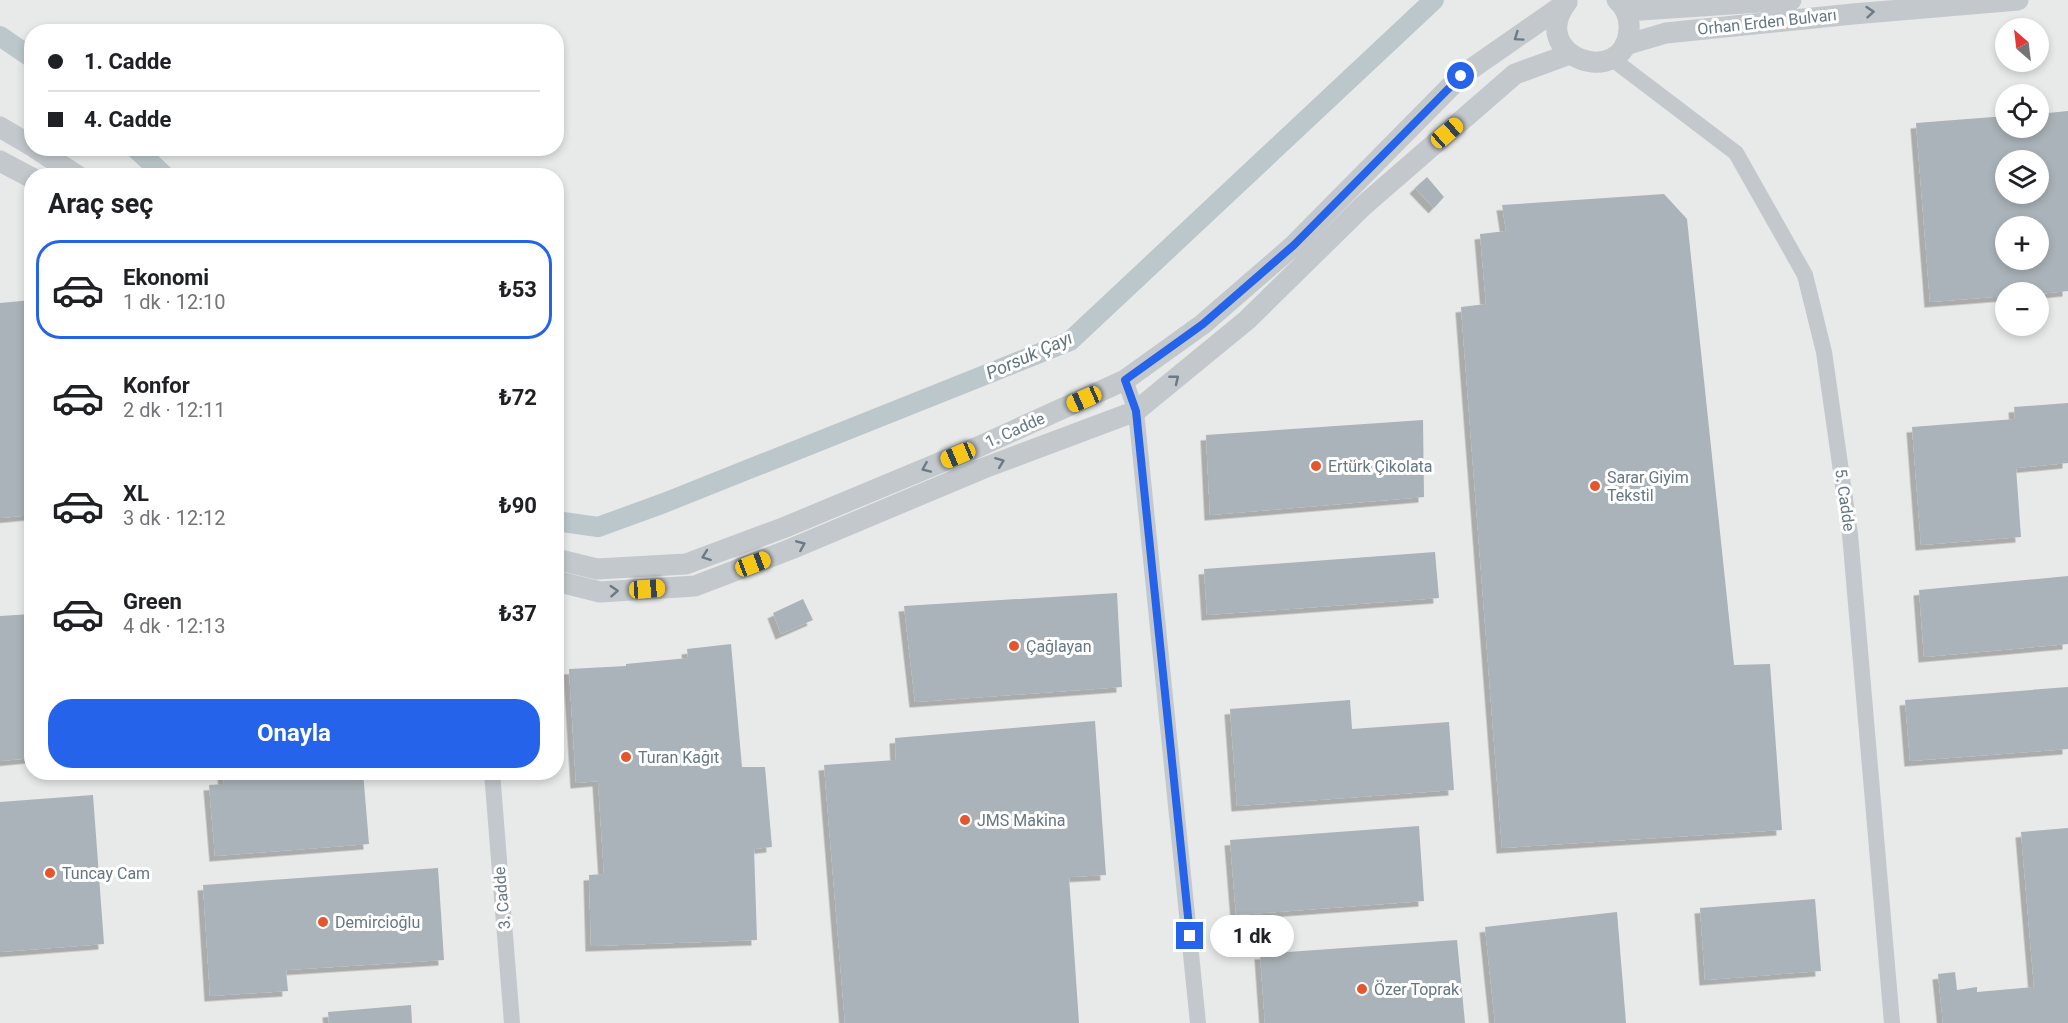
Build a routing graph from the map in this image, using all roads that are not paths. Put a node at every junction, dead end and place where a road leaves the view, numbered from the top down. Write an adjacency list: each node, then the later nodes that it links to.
1 (1791, 0): 4 (street, Orhan Erden Bulvarı)
2 (2018, 0): 5 (street, Orhan Erden Bulvarı, one-way to 2)
3 (1568, 2): 6 (street); 13 (street, 1. Cadde, one-way to 13)
4 (1621, 3): 5 (street, Orhan Erden Bulvarı)
5 (1618, 51): 6 (street, Orhan Erden Bulvarı); 20 (street, 5. Cadde)
6 (1570, 54): 14 (street, 1. Cadde, one-way to 6)
7 (0, 127): 8 (street)
8 (24, 142)
9 (47, 156): 11 (street)
10 (0, 161): 12 (street)
11 (66, 168)
12 (24, 174)
13 (1125, 380): 14 (street); 15 (street, 1. Cadde, one-way to 15)
14 (1136, 411): 16 (street, 1. Cadde, one-way to 14); 19 (street)
15 (564, 561)
16 (564, 583)
17 (493, 780): 18 (street, 3. Cadde)
18 (512, 1023)
19 (1198, 1023)
20 (1892, 1023)

